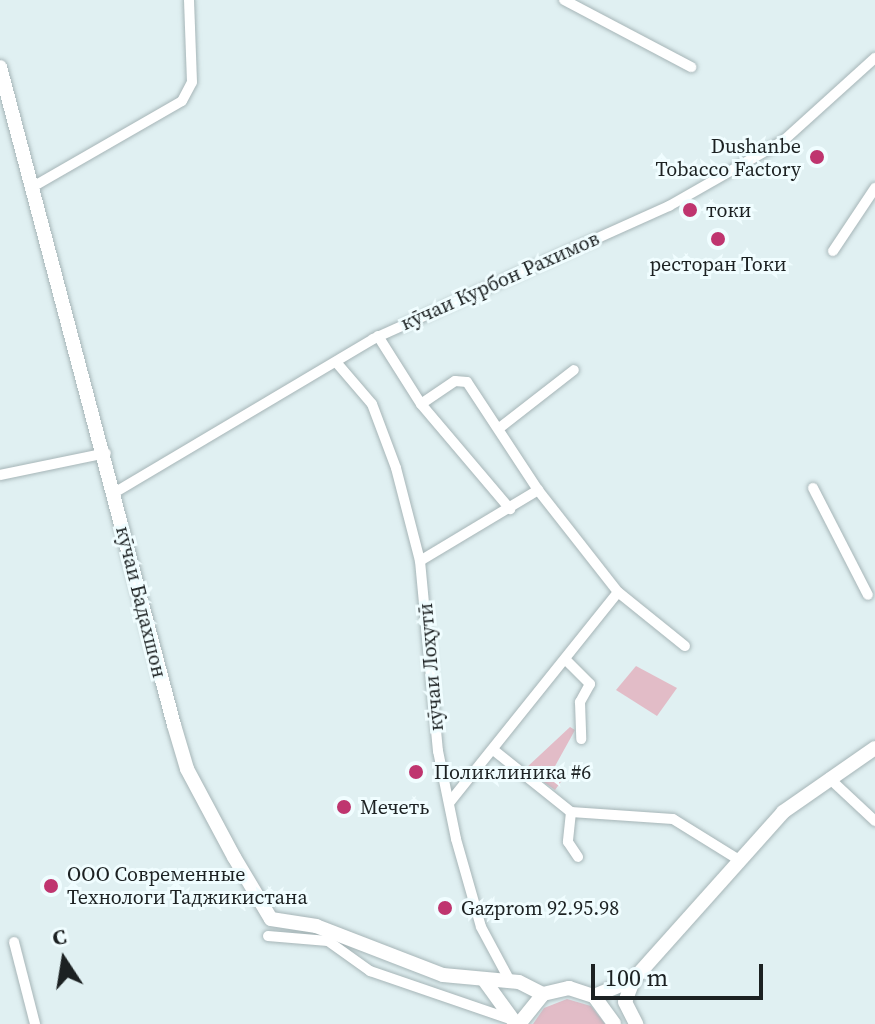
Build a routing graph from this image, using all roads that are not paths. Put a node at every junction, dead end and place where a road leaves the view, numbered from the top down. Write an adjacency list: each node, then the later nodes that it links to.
1 (189, 0): 6 (street)
2 (564, 0): 5 (street)
3 (875, 58): 9 (street, кӯчаи Курбон Рахимов)
4 (0, 67): 6 (main road, кӯчаи Бадахшон)
5 (691, 67)
6 (36, 185): 14 (main road, кӯчаи Бадахшон)
7 (875, 188): 8 (street)
8 (833, 251)
9 (378, 336): 10 (street, кӯчаи Курбон Рахимов); 12 (street)
10 (336, 362): 18 (street, кӯчаи Курбон Рахимов); 20 (street, кӯчаи Лоҳутӣ)
11 (574, 370): 13 (street)
12 (421, 404): 13 (street); 19 (street)
13 (502, 426): 17 (street)
14 (106, 453): 15 (street); 18 (main road, кӯчаи Бадахшон)
15 (0, 475)
16 (813, 488): 22 (street)
17 (538, 490): 19 (street); 21 (street)
18 (114, 493): 36 (main road, кӯчаи Бадахшон)
19 (510, 509): 20 (street)
20 (420, 561): 29 (street, кӯчаи Лоҳутӣ)
21 (618, 592): 23 (street); 24 (street)
22 (868, 595)
23 (685, 646)
24 (566, 660): 25 (street); 27 (street)
25 (581, 739)
26 (875, 748): 28 (main road)
27 (496, 752): 29 (street); 30 (street)
28 (829, 778): 31 (street); 33 (main road)
29 (449, 803): 38 (street, кӯчаи Лоҳутӣ)
30 (571, 812): 32 (street); 33 (street)
31 (875, 821)
32 (578, 857)
33 (736, 858): 37 (main road)
34 (268, 936): 42 (street)
35 (14, 942): 43 (street)
36 (476, 980): 38 (main road, кӯчаи Бадахшон); 42 (main road)
37 (633, 980): 40 (main road); 45 (main road)
38 (510, 981): 39 (main road, кӯчаи Бадахшон)
39 (543, 994): 40 (main road); 42 (main road)
40 (594, 996): 41 (main road)
41 (611, 1018): 44 (main road)
42 (516, 1023)
43 (35, 1024)
44 (628, 1024)
45 (636, 1024)

